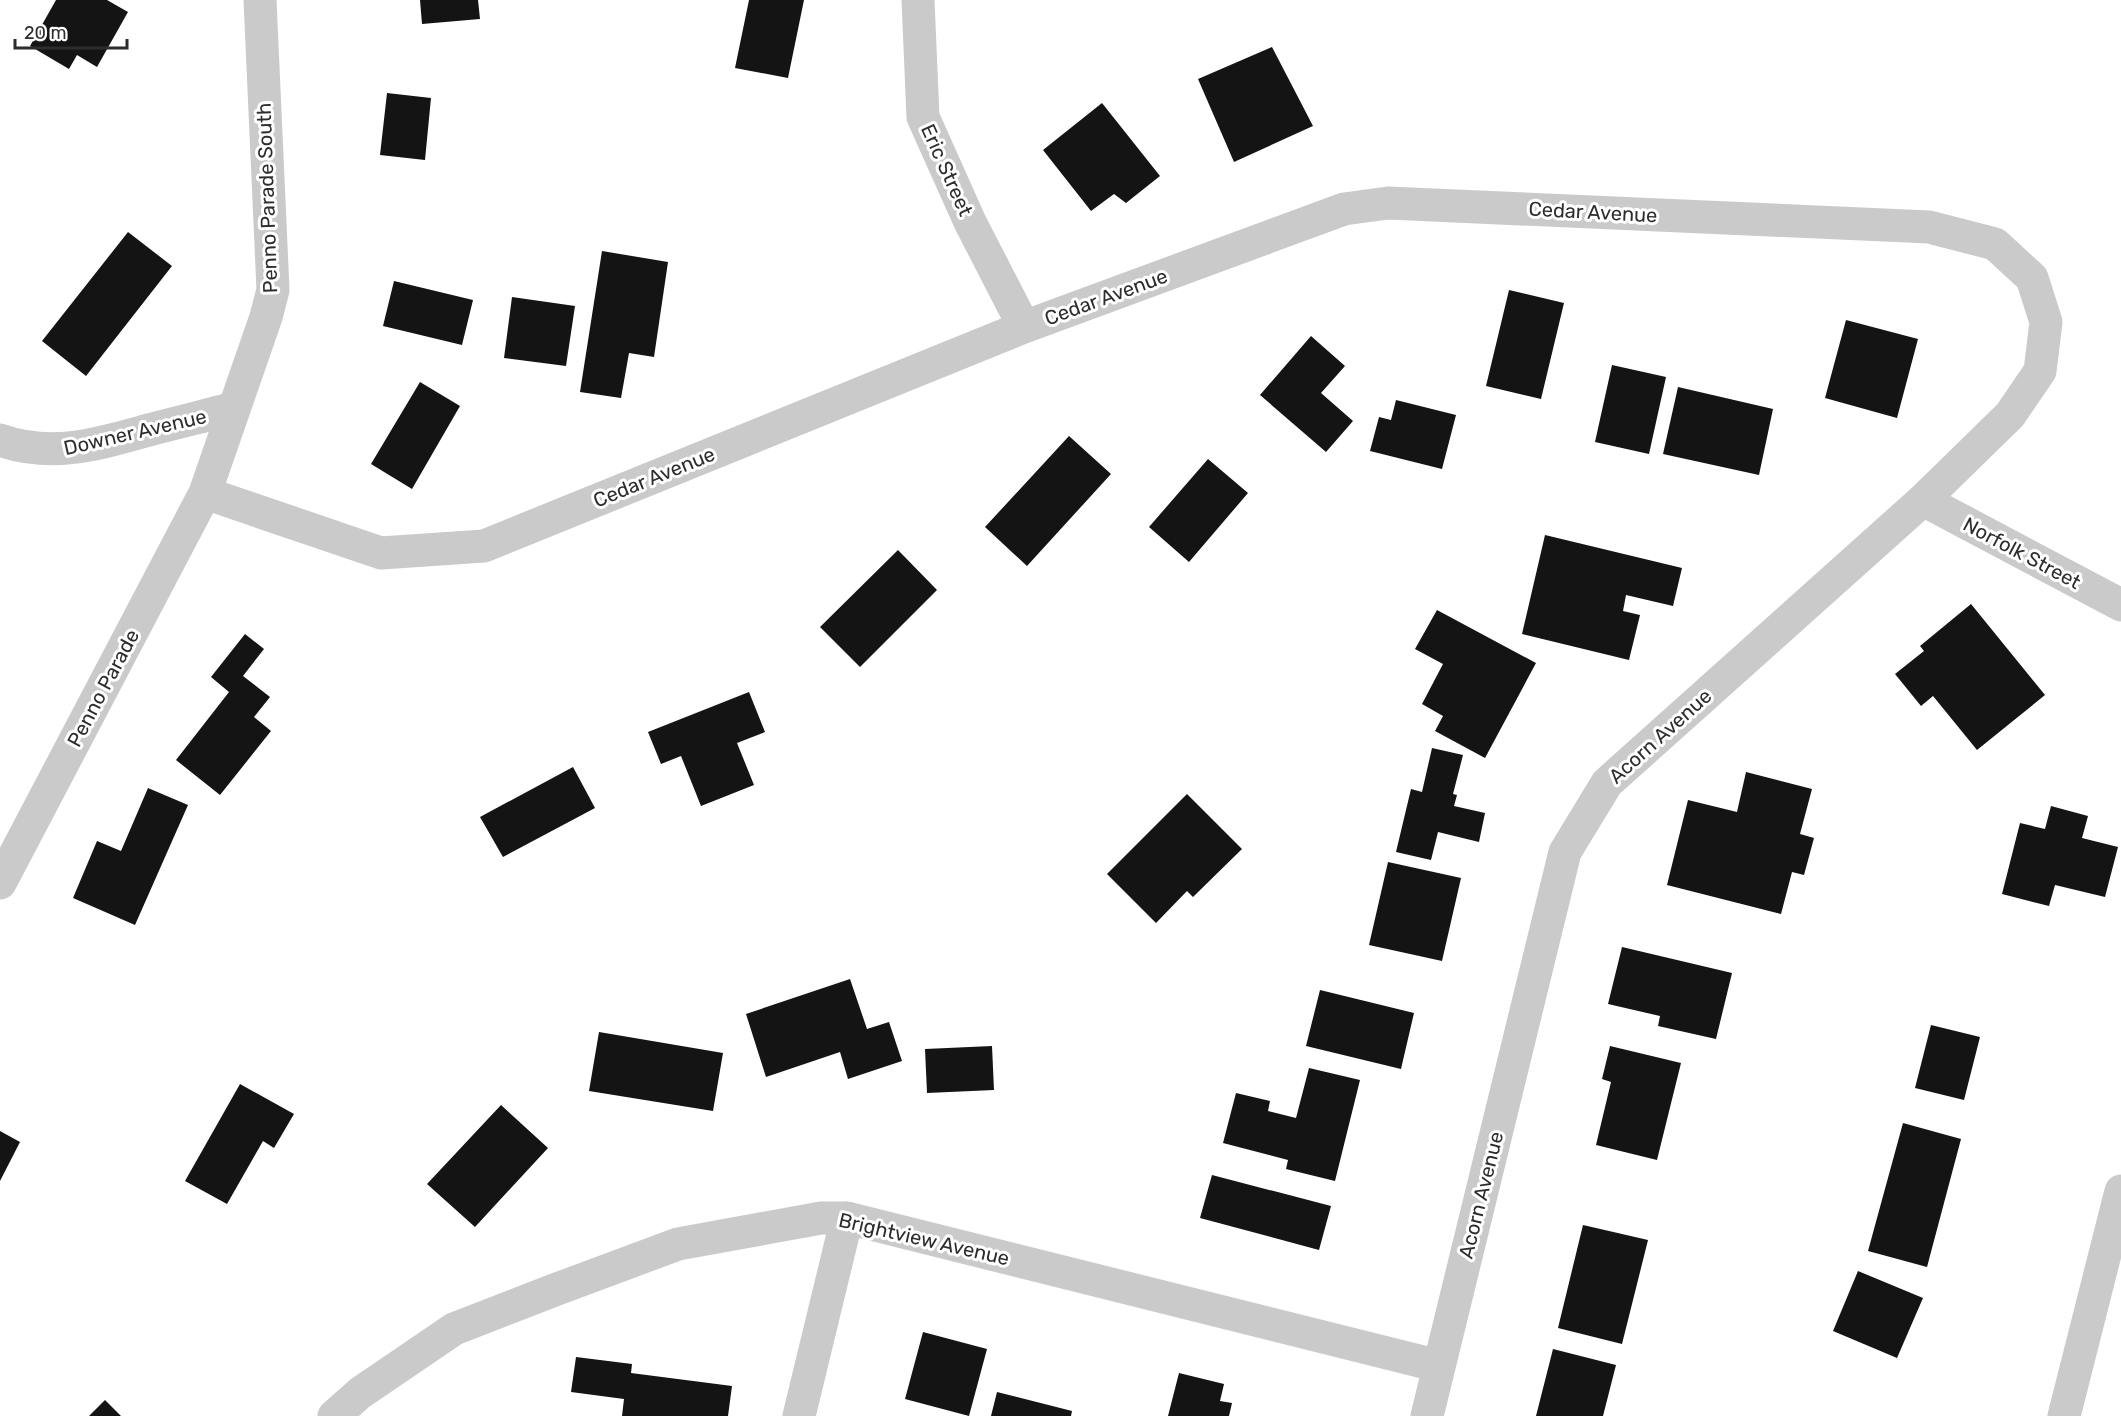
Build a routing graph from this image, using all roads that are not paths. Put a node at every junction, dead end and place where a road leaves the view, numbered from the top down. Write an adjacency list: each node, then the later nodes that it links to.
1 (260, 0): 5 (street, Penno Parade South)
2 (918, 0): 4 (street, Eric Street)
3 (2032, 278): 4 (street, Cedar Avenue); 8 (street, Acorn Avenue)
4 (1024, 327): 7 (street, Cedar Avenue)
5 (234, 408): 6 (street, Downer Avenue); 7 (street, Penno Parade South)
6 (0, 440)
7 (205, 493): 10 (street, Penno Parade)
8 (1923, 500): 9 (street, Norfolk Street); 13 (street, Acorn Avenue)
9 (2121, 606)
10 (0, 883)
11 (2121, 1191): 17 (street)
12 (847, 1218): 13 (street, Brightview Avenue); 14 (street, Brightview Avenue); 15 (street)
13 (1439, 1366): 16 (street, Acorn Avenue)
14 (334, 1416)
15 (799, 1416)
16 (1427, 1416)
17 (2064, 1416)

